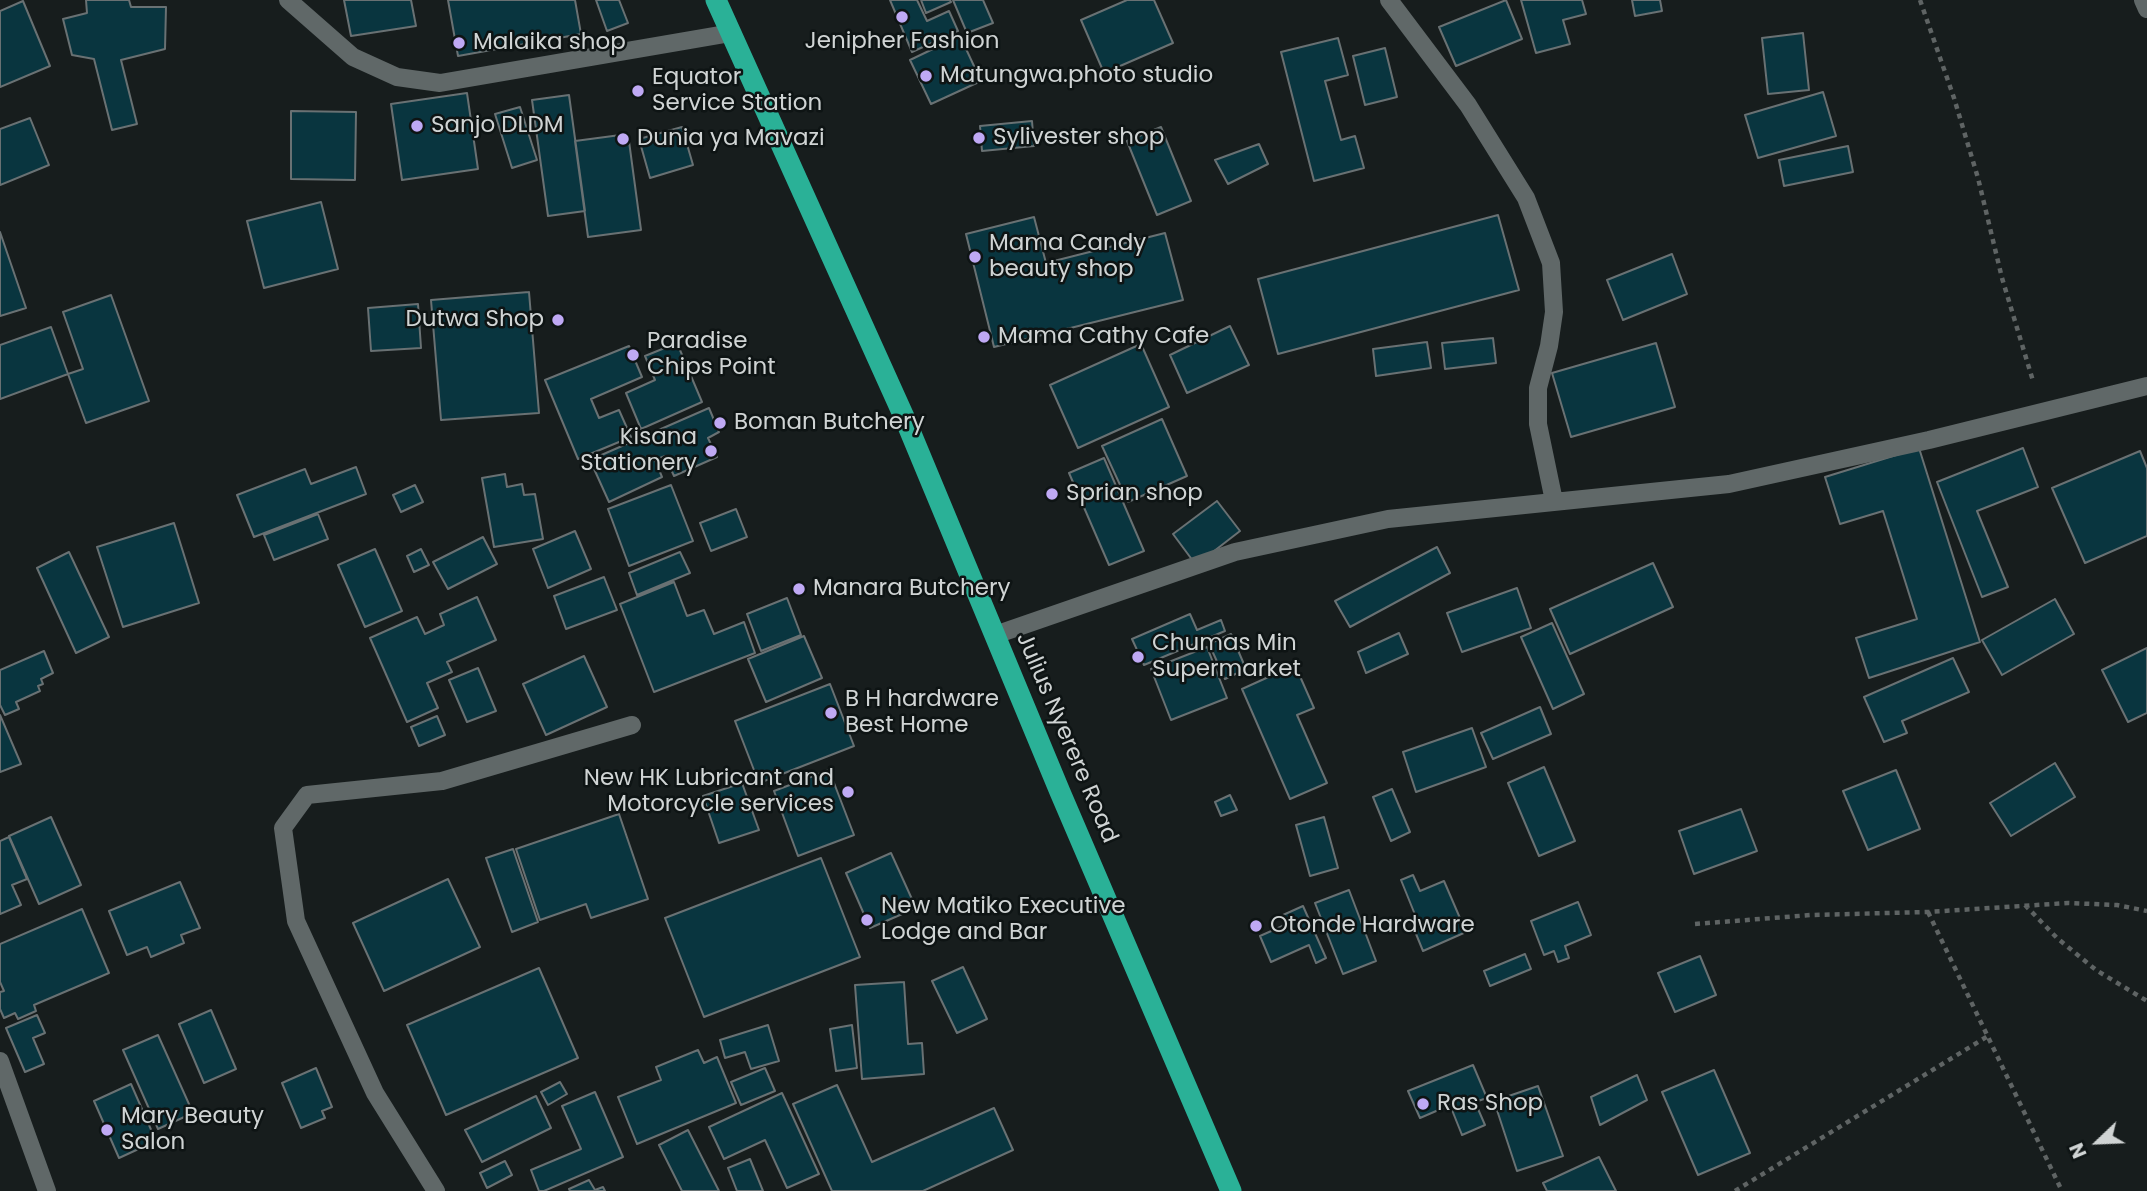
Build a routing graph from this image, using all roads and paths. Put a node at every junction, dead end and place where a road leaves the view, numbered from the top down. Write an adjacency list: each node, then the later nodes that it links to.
1 (288, 0): 7 (street)
2 (716, 0): 7 (highway, Julius Nyerere Road)
3 (1389, 0): 10 (street)
4 (1920, 0): 9 (path)
5 (2143, 0): 6 (street)
6 (2147, 9)
7 (731, 33): 11 (highway, Julius Nyerere Road)
8 (2147, 386): 9 (street)
9 (2043, 412): 10 (street)
10 (1554, 501): 11 (street)
11 (995, 635): 22 (highway, Julius Nyerere Road)
12 (632, 725): 21 (street)
13 (2025, 905): 14 (path); 15 (path); 17 (path)
14 (2147, 911)
15 (1928, 912): 16 (path); 18 (path)
16 (1695, 925)
17 (2147, 1001)
18 (1988, 1035): 23 (path); 24 (path)
19 (0, 1061): 20 (street)
20 (47, 1191)
21 (436, 1191)
22 (1231, 1191)
23 (1735, 1191)
24 (2062, 1191)

